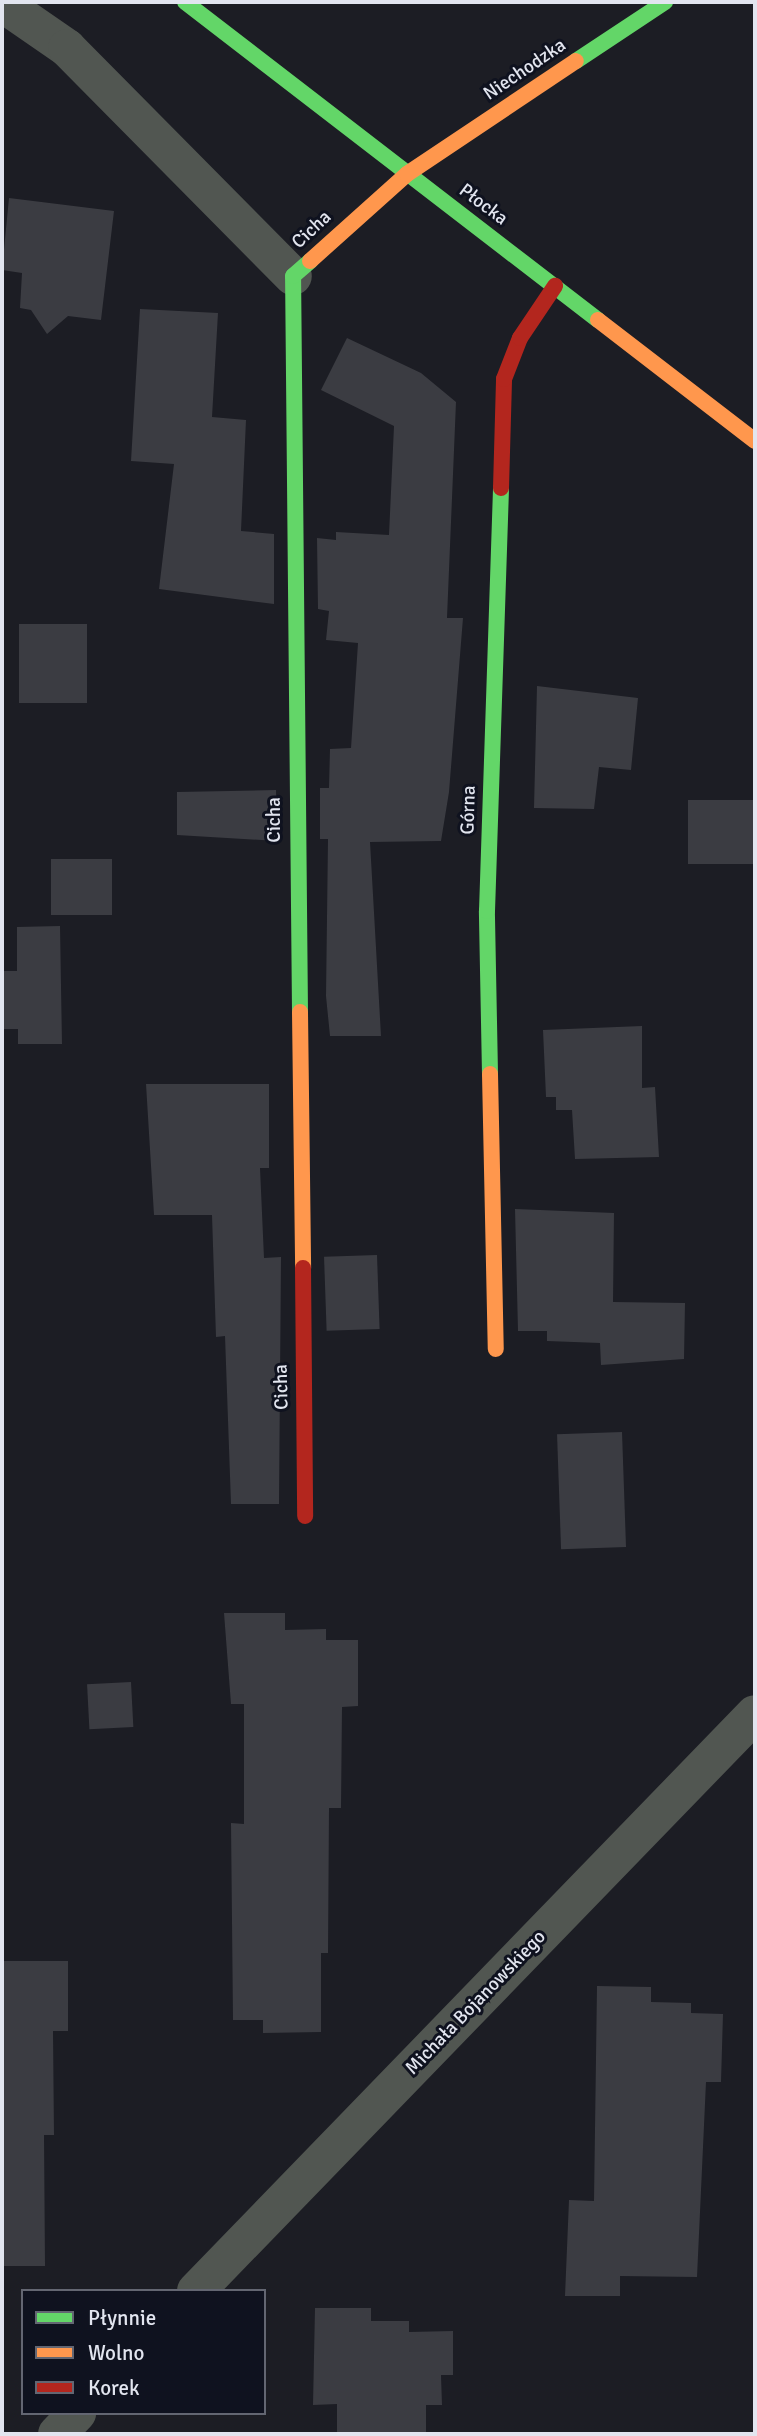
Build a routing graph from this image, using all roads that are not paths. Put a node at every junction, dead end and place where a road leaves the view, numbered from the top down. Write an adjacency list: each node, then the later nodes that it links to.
1 (185, 2): 4 (street, Płocka)
2 (665, 2): 4 (street, Niechodzka)
3 (2, 4): 5 (street)
4 (407, 174): 5 (street, Cicha); 6 (street, Płocka)
5 (293, 276): 9 (street, Cicha)
6 (555, 286): 7 (street, Płocka); 8 (street, Górna)
7 (755, 441)
8 (496, 1349)
9 (305, 1516)
10 (755, 1714): 11 (street, Michała Bojanowskiego)
11 (198, 2289)
12 (75, 2415): 13 (street)
13 (57, 2434)

